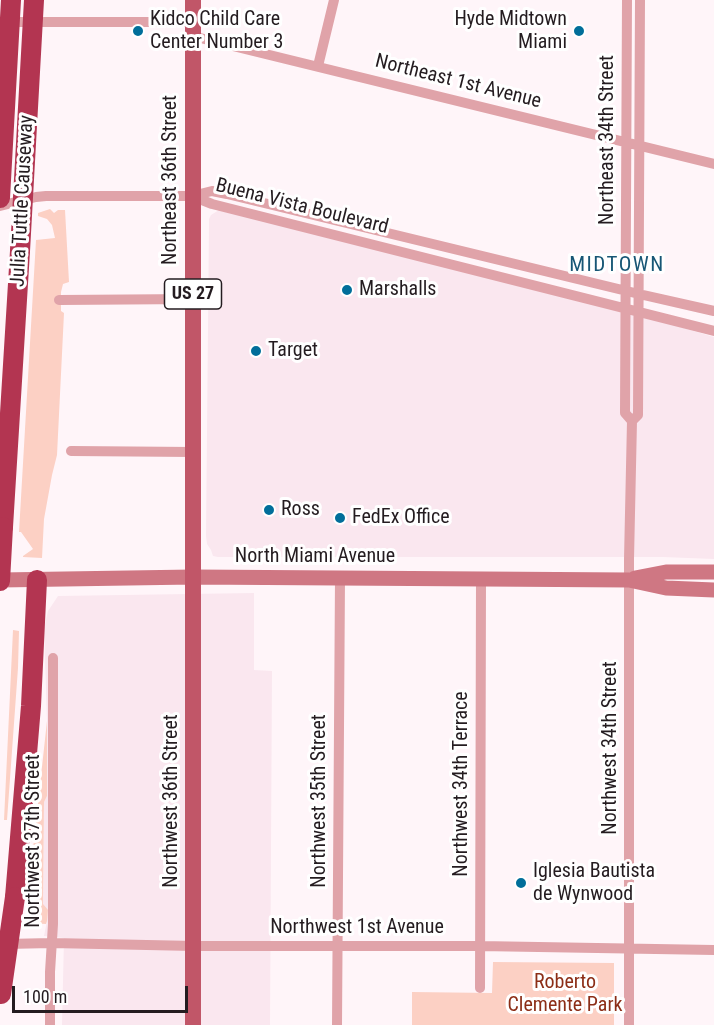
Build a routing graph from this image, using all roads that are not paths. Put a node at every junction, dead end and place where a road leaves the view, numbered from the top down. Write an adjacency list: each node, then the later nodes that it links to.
1 (11, 0): 14 (highway, Julia Tuttle Causeway, bridge)
2 (34, 0): 31 (highway, Julia Tuttle Causeway, bridge)
3 (193, 0): 8 (main road, Northeast 36th Street / US 27)
4 (334, 0): 9 (street)
5 (627, 0): 10 (street, Northeast 34th Street)
6 (640, 0): 11 (street, Northeast 34th Street)
7 (0, 22): 8 (street, Northeast 1st Avenue)
8 (193, 29): 9 (street, Northeast 1st Avenue); 13 (main road, Northeast 36th Street / US 27)
9 (318, 66): 10 (street, Northeast 1st Avenue)
10 (626, 142): 11 (street, Northeast 1st Avenue); 16 (street, Northeast 34th Street)
11 (639, 145): 12 (street, Northeast 1st Avenue); 17 (street, Northeast 34th Street)
12 (714, 164)
13 (192, 196): 15 (street); 16 (street, Buena Vista Boulevard); 18 (main road, Northeast 36th Street / US 27); 20 (street, Buena Vista Boulevard)
14 (0, 198)
15 (0, 206)
16 (625, 291): 17 (street, Buena Vista Boulevard); 20 (street, Northeast 34th Street)
17 (639, 294): 21 (street, Northeast 34th Street); 22 (street, Buena Vista Boulevard)
18 (193, 299): 19 (street); 26 (main road, Northeast 36th Street / US 27)
19 (59, 300)
20 (625, 308): 21 (street, Buena Vista Boulevard); 24 (street, Northeast 34th Street)
21 (638, 311): 23 (street, Buena Vista Boulevard); 24 (street, Northeast 34th Street)
22 (714, 311)
23 (714, 331)
24 (632, 422): 33 (street, Northeast 34th Street)
25 (71, 451): 26 (street)
26 (193, 452): 28 (main road, Northeast 36th Street / US 27)
27 (714, 572): 33 (main road, North Miami Avenue)
28 (193, 577): 29 (main road, North Miami Avenue); 32 (main road, North Miami Avenue); 38 (main road, Northwest 36th Street / US 27)
29 (340, 578): 30 (main road, North Miami Avenue); 39 (street, Northwest 35th Street)
30 (481, 579): 33 (main road, North Miami Avenue); 40 (street, Northwest 34th Terrace)
31 (0, 580): 32 (main road, North Miami Avenue)
32 (37, 580): 44 (highway, bridge)
33 (629, 580): 34 (main road, North Miami Avenue); 41 (street, Northwest 34th Street)
34 (714, 590)
35 (53, 658): 36 (street, Northwest 37th Street)
36 (52, 943): 37 (street, Northwest 1st Avenue); 38 (street, Northwest 1st Avenue); 45 (street, Northwest 37th Street)
37 (0, 944)
38 (194, 946): 39 (street, Northwest 1st Avenue); 46 (main road, Northwest 36th Street / US 27)
39 (337, 946): 40 (street, Northwest 1st Avenue); 47 (street, Northwest 35th Street)
40 (480, 946): 41 (street, Northwest 1st Avenue); 43 (street, Northwest 34th Terrace)
41 (629, 949): 42 (street, Northwest 1st Avenue); 48 (street, Northwest 34th Street)
42 (714, 950)
43 (480, 988)
44 (1, 999)
45 (50, 1025)
46 (193, 1025)
47 (337, 1025)
48 (629, 1025)

